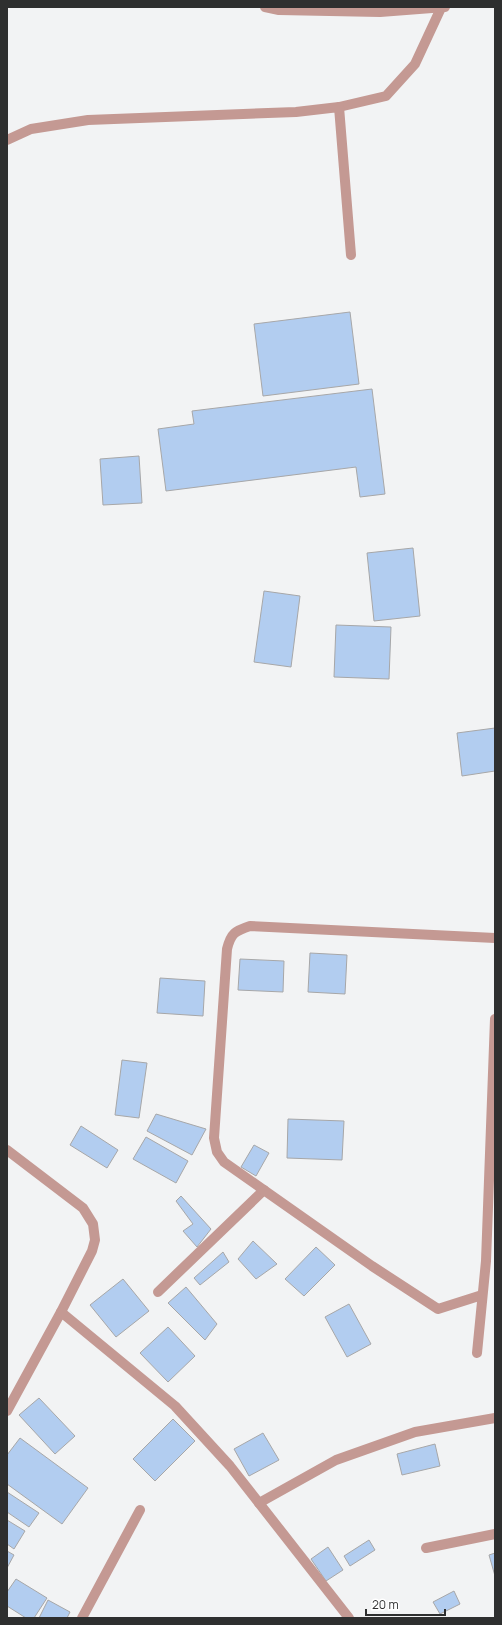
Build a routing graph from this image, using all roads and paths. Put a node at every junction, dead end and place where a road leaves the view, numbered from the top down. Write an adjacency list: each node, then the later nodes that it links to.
1 (265, 7): 2 (street)
2 (443, 7): 3 (street)
3 (339, 107): 4 (street); 5 (street)
4 (7, 140)
5 (351, 255)
6 (495, 938): 9 (street)
7 (495, 1019): 10 (street)
8 (7, 1150): 13 (street)
9 (264, 1190): 11 (street); 12 (street)
10 (490, 1260): 12 (street)
11 (158, 1292)
12 (482, 1296): 14 (street)
13 (61, 1312): 15 (street); 17 (street)
14 (477, 1353)
15 (7, 1410)
16 (495, 1418): 17 (street)
17 (260, 1503): 22 (street)
18 (140, 1510): 21 (street)
19 (495, 1534): 20 (street)
20 (426, 1548)
21 (82, 1618)
22 (349, 1618)

